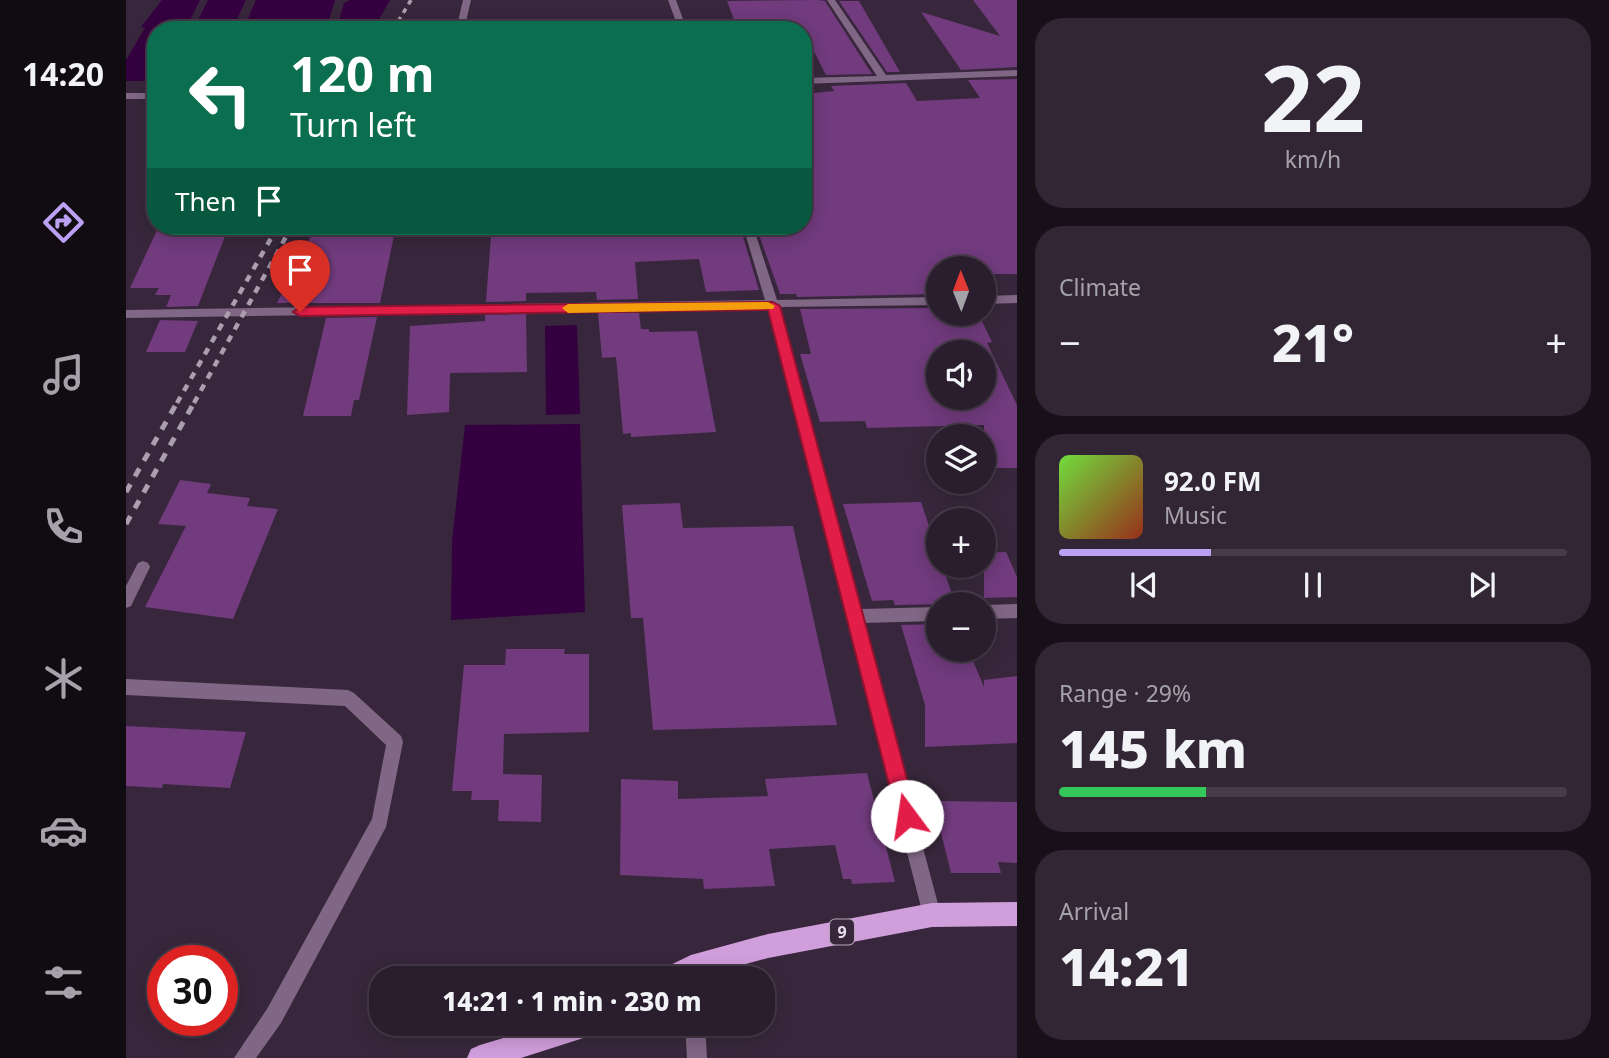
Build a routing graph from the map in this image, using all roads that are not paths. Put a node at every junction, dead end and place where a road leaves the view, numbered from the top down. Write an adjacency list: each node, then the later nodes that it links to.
1 (467, 0): 4 (street)
2 (672, 0): 5 (street)
3 (831, 0): 7 (street)
4 (462, 21)
5 (680, 21)
6 (1017, 74): 7 (street)
7 (883, 78): 8 (street)
8 (812, 81)
9 (126, 96): 10 (street)
10 (147, 96)
11 (751, 235): 15 (street)
12 (1017, 299): 13 (street)
13 (996, 300)
14 (926, 301): 15 (street)
15 (773, 306): 16 (street); 22 (street)
16 (126, 313)
17 (143, 567): 18 (street)
18 (126, 601)
19 (1017, 611): 20 (street)
20 (996, 612)
21 (926, 614): 22 (street)
22 (856, 616): 25 (street)
23 (126, 687): 29 (street)
24 (1017, 914): 25 (main road, 9)
25 (932, 915): 26 (main road, 9)
26 (711, 966)
27 (551, 1036): 30 (main road)
28 (696, 1036): 31 (street)
29 (244, 1058)
30 (480, 1058)
31 (697, 1058)

